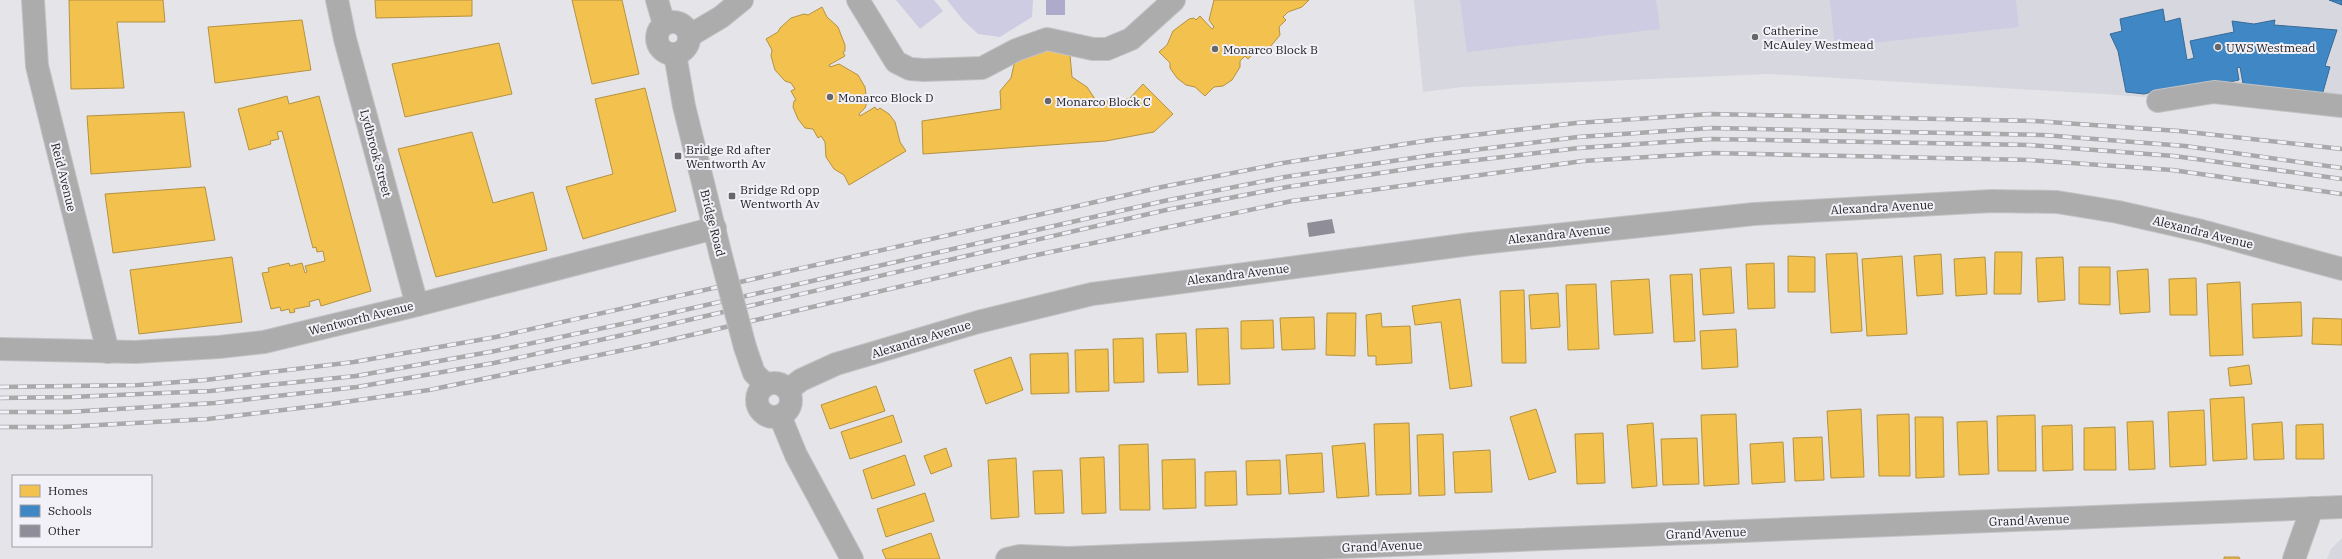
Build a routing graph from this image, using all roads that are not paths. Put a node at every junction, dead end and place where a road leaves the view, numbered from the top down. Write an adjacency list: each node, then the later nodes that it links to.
1 (33, 0): 16 (street, Reid Avenue)
2 (337, 0): 14 (street, Lydbrook Street)
3 (657, 0): 7 (street)
4 (742, 0): 8 (street)
5 (858, 0): 6 (street)
6 (1174, 0)
7 (664, 24): 8 (street); 9 (street)
8 (689, 36): 9 (street)
9 (675, 54): 12 (street, Bridge Road)
10 (2158, 101): 11 (street)
11 (2342, 106)
12 (715, 228): 14 (street, Wentworth Avenue); 17 (street, Bridge Road, bridge)
13 (2342, 269): 18 (street, Alexandra Avenue)
14 (417, 305): 16 (street, Wentworth Avenue)
15 (0, 349): 16 (street, Wentworth Avenue)
16 (108, 352)
17 (766, 385): 18 (street); 19 (street)
18 (788, 390): 19 (street)
19 (780, 416): 23 (street)
20 (2342, 507): 21 (street, Grand Avenue)
21 (2312, 508): 22 (street, Grand Avenue); 25 (street)
22 (1067, 558): 24 (street, Grand Avenue)
23 (852, 559)
24 (1007, 559)
25 (2294, 559)

